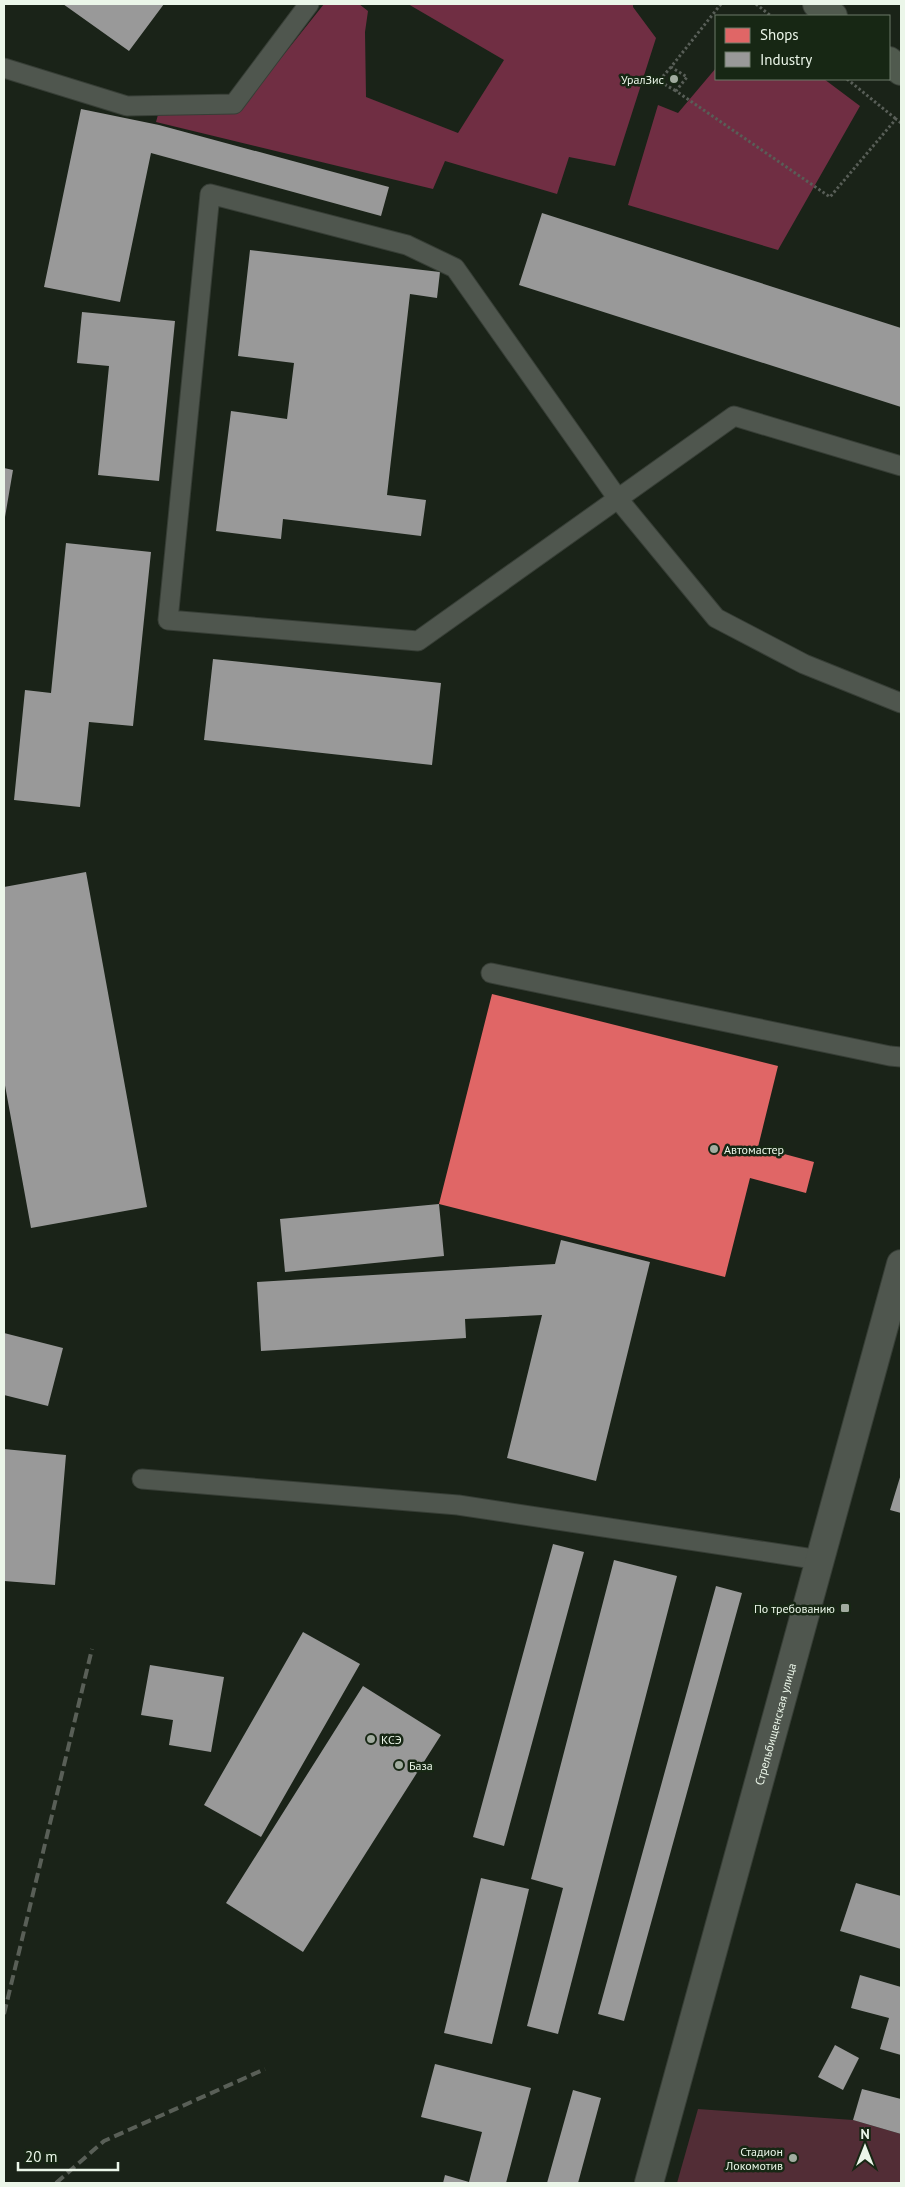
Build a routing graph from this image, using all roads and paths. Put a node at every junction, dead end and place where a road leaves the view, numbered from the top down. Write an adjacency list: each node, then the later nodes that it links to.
1 (309, 4): 8 (lane)
2 (722, 4): 9 (path)
3 (756, 4): 5 (path)
4 (817, 4): 6 (main road)
5 (770, 15)
6 (832, 15)
7 (890, 62): 10 (main road)
8 (4, 68)
9 (671, 68): 12 (path); 12 (path)
10 (901, 71)
11 (848, 80): 13 (path)
12 (676, 91): 13 (path)
13 (896, 119): 14 (path)
14 (901, 123)
15 (901, 466): 16 (lane)
16 (618, 499): 16 (lane); 17 (lane)
17 (901, 703)
18 (491, 973): 19 (lane)
19 (901, 1057)
20 (901, 1264): 21 (main road, Стрельбищенская улица)
21 (894, 1321): 23 (main road, Стрельбищенская улица)
22 (142, 1479): 23 (lane)
23 (820, 1560): 24 (main road, Стрельбищенская улица)
24 (650, 2183)

